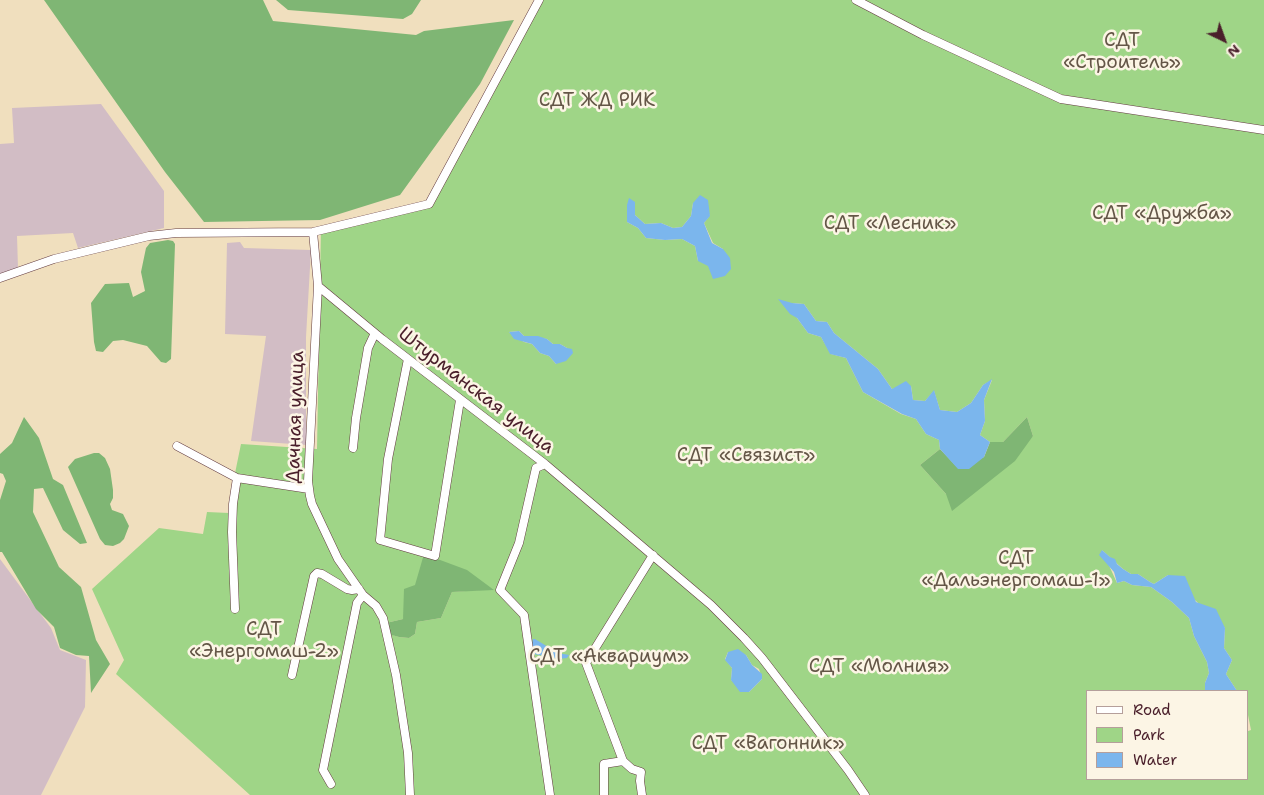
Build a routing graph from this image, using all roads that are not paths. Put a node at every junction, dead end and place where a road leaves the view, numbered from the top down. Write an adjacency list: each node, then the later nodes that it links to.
1 (539, 0): 4 (street)
2 (856, 0): 3 (street)
3 (1264, 130)
4 (313, 232): 5 (street); 6 (street)
5 (0, 278)
6 (318, 286): 7 (street, Штурманская улица); 14 (street, Дачная улица)
7 (375, 333): 8 (street, Штурманская улица); 11 (street)
8 (408, 359): 9 (street, Штурманская улица); 9 (street)
9 (460, 400): 12 (street, Штурманская улица)
10 (177, 446): 13 (street)
11 (353, 448)
12 (545, 464): 15 (street, Штурманская улица); 22 (street)
13 (237, 478): 14 (street); 17 (street)
14 (309, 489): 16 (street, Дачная улица)
15 (653, 556): 19 (street); 25 (street, Штурманская улица)
16 (361, 592): 18 (street); 20 (street); 21 (street, Дачная улица)
17 (235, 609)
18 (292, 675)
19 (623, 761): 23 (street); 24 (street)
20 (331, 784)
21 (410, 795)
22 (550, 795)
23 (604, 795)
24 (642, 795)
25 (865, 795)

